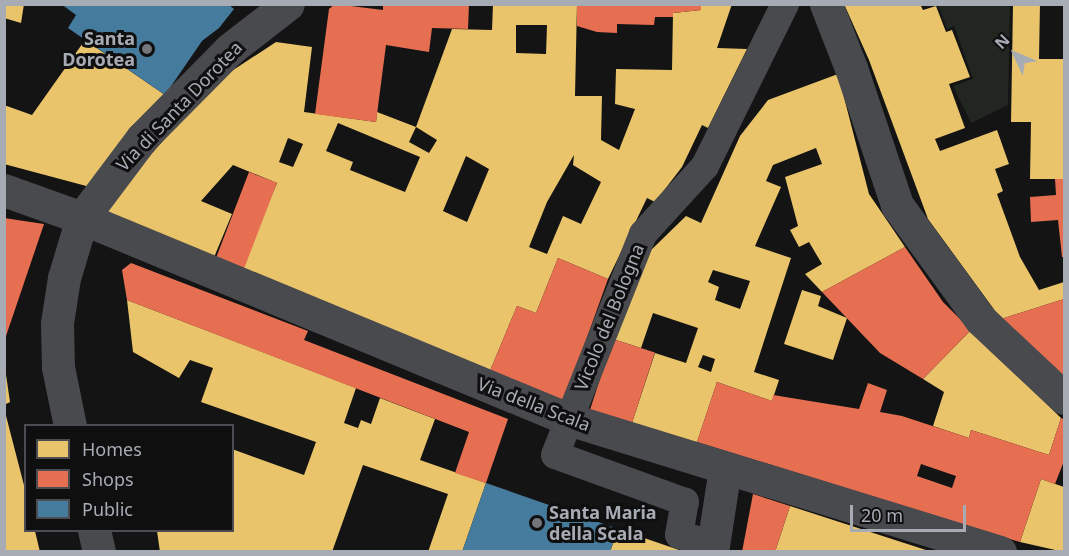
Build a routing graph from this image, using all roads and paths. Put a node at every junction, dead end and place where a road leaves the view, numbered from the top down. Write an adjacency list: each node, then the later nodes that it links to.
1 (288, 4): 5 (street, Via di Santa Dorotea)
2 (785, 4): 7 (street, Vicolo del Bologna)
3 (825, 4): 6 (street)
4 (4, 190): 5 (street, Via della Scala)
5 (82, 218): 7 (street, Via della Scala); 8 (street, Via di Santa Dorotea)
6 (1065, 398)
7 (568, 419): 9 (street, Via della Scala); 11 (street, Vicolo del Bologna)
8 (70, 424)
9 (724, 468): 11 (street); 13 (street, Via della Scala)
10 (94, 532): 12 (street)
11 (713, 548)
12 (99, 552)
13 (1000, 552)

